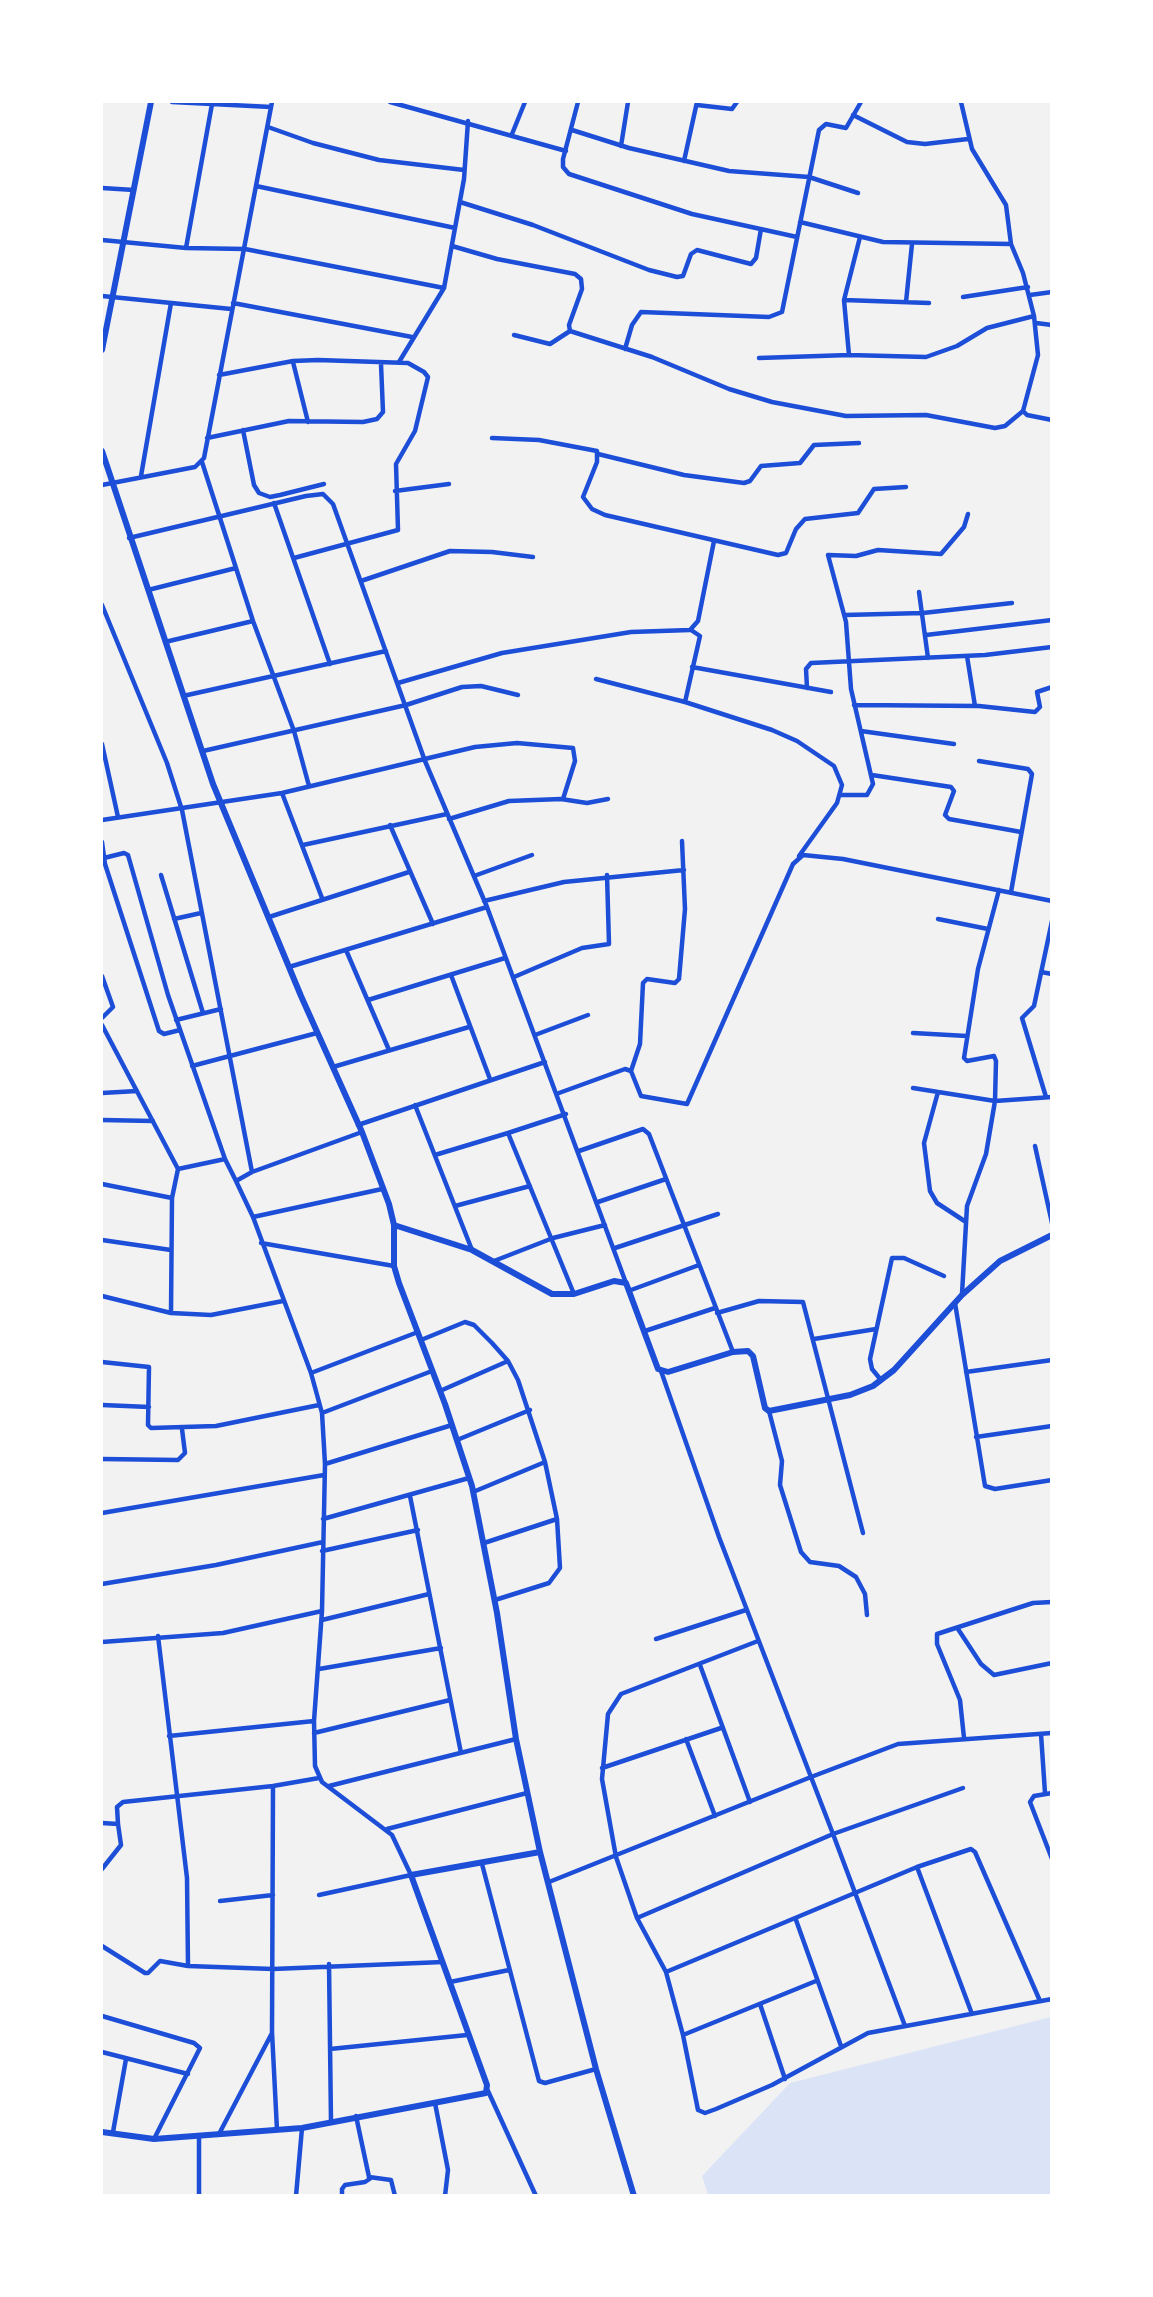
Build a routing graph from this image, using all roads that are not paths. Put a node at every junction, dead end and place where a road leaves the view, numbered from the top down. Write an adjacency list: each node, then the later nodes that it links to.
1 (151, 102): 26 (street)
2 (172, 102): 11 (street)
3 (390, 102): 14 (street)
4 (525, 102): 17 (street)
5 (578, 102): 16 (street)
6 (628, 102): 19 (street)
7 (737, 102): 10 (street)
8 (861, 102): 13 (street)
9 (961, 102): 18 (street)
10 (697, 103): 21 (street)
11 (212, 104): 12 (street); 39 (street)
12 (272, 104): 15 (street)
13 (853, 115): 18 (street); 23 (street)
14 (468, 121): 17 (street); 22 (street)
15 (268, 127): 22 (street); 24 (street)
16 (572, 130): 19 (street); 20 (street)
17 (512, 134): 20 (street)
18 (968, 139): 37 (street)
19 (621, 146): 21 (street)
20 (566, 151): 31 (street)
21 (684, 161): 23 (street)
22 (464, 170): 28 (street)
23 (808, 177): 27 (street); 29 (street)
24 (256, 186): 30 (street); 40 (street)
25 (102, 188): 26 (street)
26 (134, 190): 35 (street)
27 (858, 193)
28 (460, 202): 30 (street); 31 (street)
29 (800, 222): 32 (street); 33 (street)
30 (456, 228): 38 (street)
31 (761, 229): 32 (street)
32 (797, 237): 59 (street)
33 (860, 237): 36 (street); 48 (street)
34 (102, 240): 35 (street)
35 (124, 241): 39 (street); 46 (street)
36 (912, 244): 37 (street); 49 (street)
37 (1011, 244): 41 (street)
38 (452, 246): 42 (street); 56 (street)
39 (186, 248): 40 (street)
40 (245, 249): 42 (street); 52 (street)
41 (1028, 287): 44 (street); 47 (street)
42 (443, 288): 58 (street)
43 (1052, 292): 44 (street)
44 (1030, 295): 53 (street)
45 (102, 296): 46 (street)
46 (113, 296): 50 (street); 60 (street)
47 (962, 297)
48 (844, 300): 49 (street); 61 (street)
49 (906, 302): 51 (street)
50 (171, 303): 52 (street); 77 (street)
51 (929, 303)
52 (232, 306): 58 (street); 66 (street)
53 (1034, 316): 54 (street); 61 (street)
54 (1035, 323): 55 (street); 67 (street)
55 (1052, 325)
56 (570, 331): 57 (street); 59 (street)
57 (514, 335)
58 (412, 337): 64 (street)
59 (625, 349): 67 (street)
60 (102, 350)
61 (849, 355): 62 (street)
62 (759, 358)
63 (293, 361): 65 (street); 66 (street); 69 (street)
64 (399, 362): 65 (street); 83 (street)
65 (380, 364): 69 (street)
66 (219, 375): 71 (street)
67 (1023, 411): 68 (street)
68 (1052, 421)
69 (308, 422): 70 (street)
70 (243, 430): 71 (street); 79 (street)
71 (207, 438): 76 (street)
72 (492, 439): 75 (street)
73 (859, 443): 75 (street)
74 (102, 451): 78 (street)
75 (598, 454): 88 (street)
76 (202, 462): 77 (street); 86 (street)
77 (141, 476): 78 (street)
78 (110, 484): 81 (street); 87 (street)
79 (324, 484)
80 (449, 484): 83 (street)
81 (102, 485)
82 (906, 487): 88 (street)
83 (395, 491): 89 (street)
84 (274, 503): 86 (street); 89 (street); 91 (street)
85 (968, 514): 99 (street)
86 (220, 517): 87 (street); 92 (street)
87 (128, 538): 94 (street)
88 (715, 541): 102 (street)
89 (348, 543): 91 (street); 93 (street)
90 (533, 557): 93 (street)
91 (294, 558): 110 (street)
92 (236, 568): 94 (street); 101 (street)
93 (361, 581): 106 (street)
94 (147, 590): 104 (street)
95 (919, 592): 98 (street)
96 (1012, 603): 98 (street)
97 (102, 605): 138 (street)
98 (923, 613): 99 (street); 103 (street)
99 (845, 615): 109 (street)
100 (1052, 620): 103 (street)
101 (253, 621): 104 (street); 112 (street)
102 (690, 630): 111 (street); 114 (street)
103 (926, 635): 108 (street)
104 (164, 642): 119 (street)
105 (1052, 647): 107 (street)
106 (386, 651): 110 (street); 114 (street)
107 (967, 656): 108 (street); 123 (street)
108 (928, 658): 109 (street)
109 (849, 662): 116 (street); 122 (street)
110 (330, 664): 112 (street)
111 (692, 667): 116 (street); 120 (street)
112 (275, 677): 119 (street); 124 (street)
113 (596, 679): 120 (street)
114 (398, 683): 121 (street)
115 (1052, 687): 123 (street)
116 (807, 688): 117 (street)
117 (831, 692)
118 (518, 695): 121 (street)
119 (182, 696): 128 (street)
120 (685, 702): 134 (street)
121 (406, 705): 124 (street); 129 (street)
122 (854, 705): 123 (street); 125 (street)
123 (975, 706)
124 (294, 731): 128 (street); 132 (street)
125 (861, 731): 127 (street); 131 (street)
126 (102, 744): 140 (street)
127 (954, 744)
128 (203, 751): 137 (street)
129 (425, 761): 132 (street); 135 (street); 139 (street)
130 (979, 761): 143 (street)
131 (872, 775): 134 (street); 143 (street)
132 (309, 786): 133 (street)
133 (282, 793): 137 (street); 146 (street)
134 (840, 795): 148 (street)
135 (563, 799): 136 (street); 139 (street)
136 (608, 799)
137 (221, 804): 138 (street); 162 (street)
138 (182, 810): 140 (street); 161 (street)
139 (448, 816): 142 (street); 153 (street)
140 (118, 817): 141 (street)
141 (102, 820)
142 (390, 825): 146 (street); 151 (street)
143 (1021, 832): 156 (street)
144 (682, 841): 150 (street)
145 (102, 842): 149 (street)
146 (303, 845): 157 (street)
147 (532, 855): 153 (street)
148 (799, 857): 155 (street); 194 (street)
149 (104, 858): 181 (street); 184 (street)
150 (684, 870): 154 (street); 194 (street)
151 (409, 872): 157 (street); 166 (street)
152 (161, 875): 163 (street)
153 (474, 876): 158 (street)
154 (607, 876): 158 (street); 175 (street)
155 (999, 890): 156 (street); 167 (street)
156 (1011, 892): 159 (street)
157 (322, 898): 162 (street)
158 (485, 901): 160 (street)
159 (1052, 901)
160 (487, 907): 166 (street); 169 (street)
161 (201, 913): 163 (street); 177 (street)
162 (269, 917): 170 (street)
163 (174, 919): 178 (street)
164 (939, 919): 167 (street)
165 (1052, 921): 171 (street)
166 (433, 924): 168 (street)
167 (988, 929): 188 (street)
168 (346, 950): 170 (street); 176 (street)
169 (505, 958): 173 (street); 175 (street)
170 (289, 967): 185 (street)
171 (1041, 972): 172 (street); 201 (street)
172 (1052, 974)
173 (451, 975): 176 (street); 183 (street)
174 (102, 976): 180 (street)
175 (514, 977): 187 (street)
176 (368, 999): 189 (street)
177 (221, 1009): 178 (street); 190 (street)
178 (203, 1013): 181 (street)
179 (587, 1015): 187 (street)
180 (102, 1018)
181 (176, 1020): 184 (street)
182 (102, 1025): 197 (street)
183 (469, 1027): 189 (street); 195 (street)
184 (180, 1030): 192 (street)
185 (317, 1033): 190 (street); 193 (street)
186 (913, 1034): 188 (street)
187 (535, 1035): 191 (street)
188 (967, 1036): 202 (street)
189 (389, 1050): 193 (street)
190 (233, 1057): 192 (street); 215 (street)
191 (545, 1062): 195 (street); 200 (street)
192 (192, 1066): 213 (street)
193 (333, 1067): 207 (street)
194 (631, 1071): 200 (street)
195 (490, 1079): 203 (street)
196 (913, 1088): 198 (street)
197 (137, 1090): 199 (street); 206 (street)
198 (938, 1092): 202 (street); 226 (street)
199 (102, 1093)
200 (559, 1093): 204 (street)
201 (1049, 1097): 202 (street)
202 (995, 1101): 226 (street)
203 (415, 1105): 207 (street); 212 (street)
204 (566, 1114): 209 (street); 211 (street)
205 (102, 1120): 206 (street)
206 (154, 1121): 214 (street)
207 (358, 1125): 208 (street)
208 (362, 1132): 215 (street); 220 (street)
209 (508, 1133): 212 (street); 219 (street)
210 (1035, 1146): 227 (street)
211 (579, 1151): 216 (street); 222 (street)
212 (435, 1155): 223 (street)
213 (225, 1159): 214 (street); 217 (street)
214 (178, 1169): 221 (street)
215 (252, 1172): 217 (street)
216 (666, 1179): 222 (street); 230 (street)
217 (236, 1181): 225 (street)
218 (102, 1184): 221 (street)
219 (530, 1186): 223 (street); 232 (street)
220 (382, 1189): 225 (street); 228 (street)
221 (172, 1198): 236 (street)
222 (598, 1202): 229 (street)
223 (455, 1206): 237 (street)
224 (718, 1214): 230 (street)
225 (253, 1217): 234 (street)
226 (967, 1222): 245 (street)
227 (1052, 1223)
228 (394, 1225): 237 (street); 240 (street)
229 (605, 1225): 232 (street); 235 (street)
230 (684, 1227): 235 (street); 239 (street)
231 (1052, 1235): 245 (street)
232 (553, 1238): 238 (street); 244 (street)
233 (102, 1240): 236 (street)
234 (260, 1242): 240 (street); 247 (street)
235 (615, 1248): 242 (street)
236 (171, 1250): 250 (street)
237 (472, 1250): 238 (street)
238 (494, 1261): 244 (street)
239 (699, 1265): 243 (street); 249 (street)
240 (394, 1266): 253 (street)
241 (944, 1276): 251 (street)
242 (626, 1283): 243 (street); 244 (street)
243 (631, 1290): 252 (street)
244 (574, 1294)
245 (962, 1295): 248 (street)
246 (102, 1296): 250 (street)
247 (283, 1301): 250 (street); 262 (street)
248 (955, 1302): 261 (street); 263 (street)
249 (716, 1311): 252 (street); 254 (street); 255 (street)
250 (171, 1313)
251 (876, 1329): 254 (street); 263 (street)
252 (645, 1331): 260 (street)
253 (419, 1336): 257 (street); 259 (street); 262 (street)
254 (814, 1339): 265 (street)
255 (733, 1352): 260 (street); 270 (street)
256 (1052, 1360): 261 (street)
257 (508, 1361): 264 (street); 269 (street)
258 (102, 1362): 268 (street)
259 (432, 1371): 264 (street); 271 (street)
260 (661, 1371): 297 (street)
261 (966, 1372): 275 (street)
262 (311, 1373): 267 (street)
263 (881, 1380): 265 (street)
264 (440, 1391): 272 (street)
265 (827, 1399): 270 (street); 289 (street)
266 (102, 1405): 268 (street)
267 (319, 1405): 271 (street); 274 (street)
268 (149, 1407): 274 (street)
269 (530, 1410): 276 (street); 278 (street)
270 (769, 1411): 299 (street)
271 (322, 1413): 279 (street)
272 (452, 1425): 276 (street); 279 (street)
273 (1052, 1426): 275 (street)
274 (182, 1429): 277 (street)
275 (976, 1437): 282 (street)
276 (457, 1440): 281 (street)
277 (102, 1459)
278 (545, 1462): 283 (street); 287 (street)
279 (325, 1464): 280 (street)
280 (324, 1475): 285 (street); 286 (street)
281 (469, 1478): 283 (street); 284 (street)
282 (1052, 1480)
283 (473, 1492): 291 (street)
284 (410, 1496): 286 (street); 288 (street)
285 (102, 1513)
286 (323, 1519): 290 (street)
287 (557, 1519): 291 (street); 295 (street)
288 (418, 1530): 292 (street); 294 (street)
289 (863, 1533)
290 (323, 1542): 292 (street); 293 (street)
291 (484, 1543): 295 (street)
292 (322, 1550): 298 (street)
293 (102, 1584)
294 (430, 1594): 300 (street); 306 (street)
295 (495, 1600): 318 (street)
296 (1052, 1602): 301 (street)
297 (746, 1610): 303 (street); 304 (street)
298 (323, 1611): 300 (street); 302 (street)
299 (867, 1615)
300 (322, 1620): 309 (street)
301 (958, 1629): 307 (street); 317 (street)
302 (158, 1636): 305 (street); 316 (street)
303 (656, 1639)
304 (758, 1641): 308 (street); 322 (street)
305 (102, 1642)
306 (440, 1648): 309 (street); 310 (street)
307 (1052, 1663)
308 (701, 1665): 312 (street); 321 (street)
309 (319, 1669): 311 (street)
310 (450, 1700): 313 (street); 320 (street)
311 (314, 1721): 313 (street); 316 (street)
312 (721, 1728): 319 (street); 330 (street)
313 (314, 1733): 323 (street)
314 (1052, 1733): 315 (street)
315 (1041, 1734): 317 (street); 328 (street)
316 (169, 1735): 329 (street)
317 (964, 1738): 322 (street)
318 (516, 1739): 320 (street); 327 (street)
319 (686, 1739): 321 (street); 331 (street)
320 (461, 1753): 325 (street)
321 (602, 1768): 337 (street)
322 (811, 1777): 330 (street); 335 (street)
323 (319, 1778): 324 (street); 325 (street)
324 (273, 1786): 329 (street); 345 (street)
325 (328, 1786): 334 (street)
326 (963, 1788): 335 (street)
327 (527, 1793): 334 (street); 336 (street)
328 (1048, 1793): 338 (street)
329 (177, 1796): 333 (street); 353 (street)
330 (750, 1802): 331 (street)
331 (715, 1816): 337 (street)
332 (102, 1824): 333 (street)
333 (118, 1824): 341 (street)
334 (386, 1829): 342 (street)
335 (832, 1833): 344 (street); 348 (street)
336 (540, 1852): 339 (street); 343 (street)
337 (616, 1857): 343 (street); 348 (street)
338 (1052, 1859)
339 (482, 1864): 342 (street); 355 (street)
340 (917, 1867): 344 (street); 360 (street); 362 (street)
341 (102, 1869)
342 (411, 1875): 346 (street); 351 (street)
343 (549, 1882): 372 (street)
344 (855, 1893): 349 (street); 364 (street)
345 (273, 1895): 347 (street); 354 (street)
346 (318, 1895)
347 (220, 1901)
348 (637, 1918): 356 (street)
349 (796, 1920): 356 (street); 357 (street)
350 (102, 1947): 353 (street)
351 (443, 1962): 352 (street); 358 (street)
352 (329, 1964): 354 (street); 369 (street)
353 (188, 1966): 354 (street)
354 (274, 1969): 365 (street)
355 (509, 1970): 358 (street); 372 (street)
356 (666, 1972): 367 (street)
357 (816, 1981): 361 (street); 368 (street)
358 (450, 1982): 366 (street)
359 (1052, 1999): 360 (street)
360 (1040, 2001): 362 (street)
361 (760, 2004): 367 (street); 374 (street)
362 (972, 2014): 364 (street)
363 (102, 2016): 373 (street)
364 (905, 2026): 368 (street)
365 (272, 2032): 380 (street); 383 (street)
366 (467, 2035): 369 (street); 375 (street)
367 (684, 2035): 374 (street)
368 (841, 2046): 374 (street)
369 (330, 2049): 378 (street)
370 (102, 2052): 371 (street)
371 (126, 2059): 373 (street); 382 (street)
372 (596, 2069): 393 (street)
373 (188, 2074): 385 (street)
374 (785, 2079)
375 (488, 2091): 376 (street); 392 (street)
376 (435, 2102): 377 (street); 391 (street)
377 (356, 2116): 378 (street); 386 (street)
378 (331, 2122): 379 (street)
379 (302, 2128): 380 (street); 388 (street)
380 (276, 2130): 383 (street)
381 (102, 2132): 382 (street)
382 (113, 2132): 385 (street)
383 (219, 2134): 384 (street)
384 (199, 2136): 385 (street); 387 (street)
385 (154, 2139)
386 (372, 2178): 389 (street); 390 (street)
387 (199, 2196)
388 (296, 2196)
389 (342, 2196)
390 (395, 2196)
391 (445, 2196)
392 (536, 2196)
393 (634, 2196)

